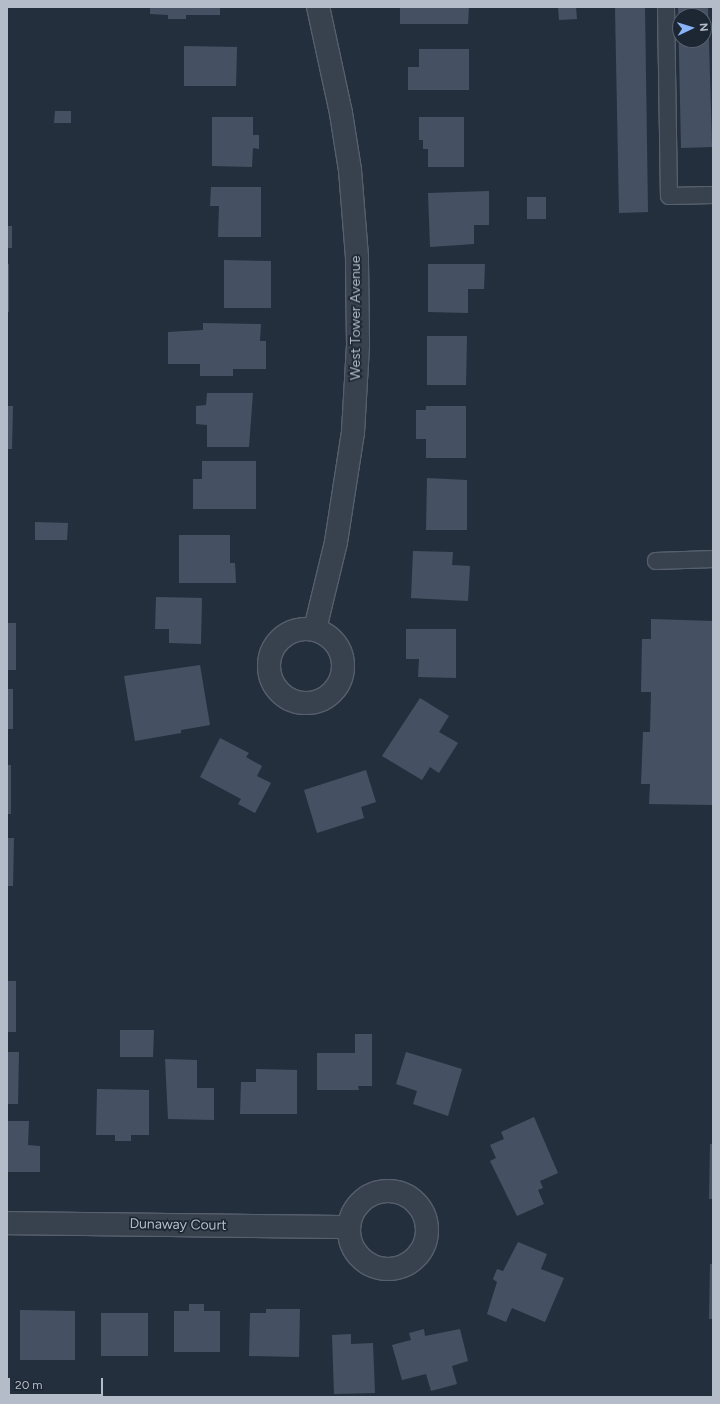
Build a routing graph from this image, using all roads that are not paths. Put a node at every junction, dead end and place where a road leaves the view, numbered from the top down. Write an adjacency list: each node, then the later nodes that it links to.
1 (318, 7): 6 (street, West Tower Avenue)
2 (666, 7): 3 (lane)
3 (713, 195)
4 (713, 559): 5 (lane)
5 (656, 561)
6 (315, 629)
7 (7, 1223): 8 (street, Dunaway Court)
8 (349, 1227)

